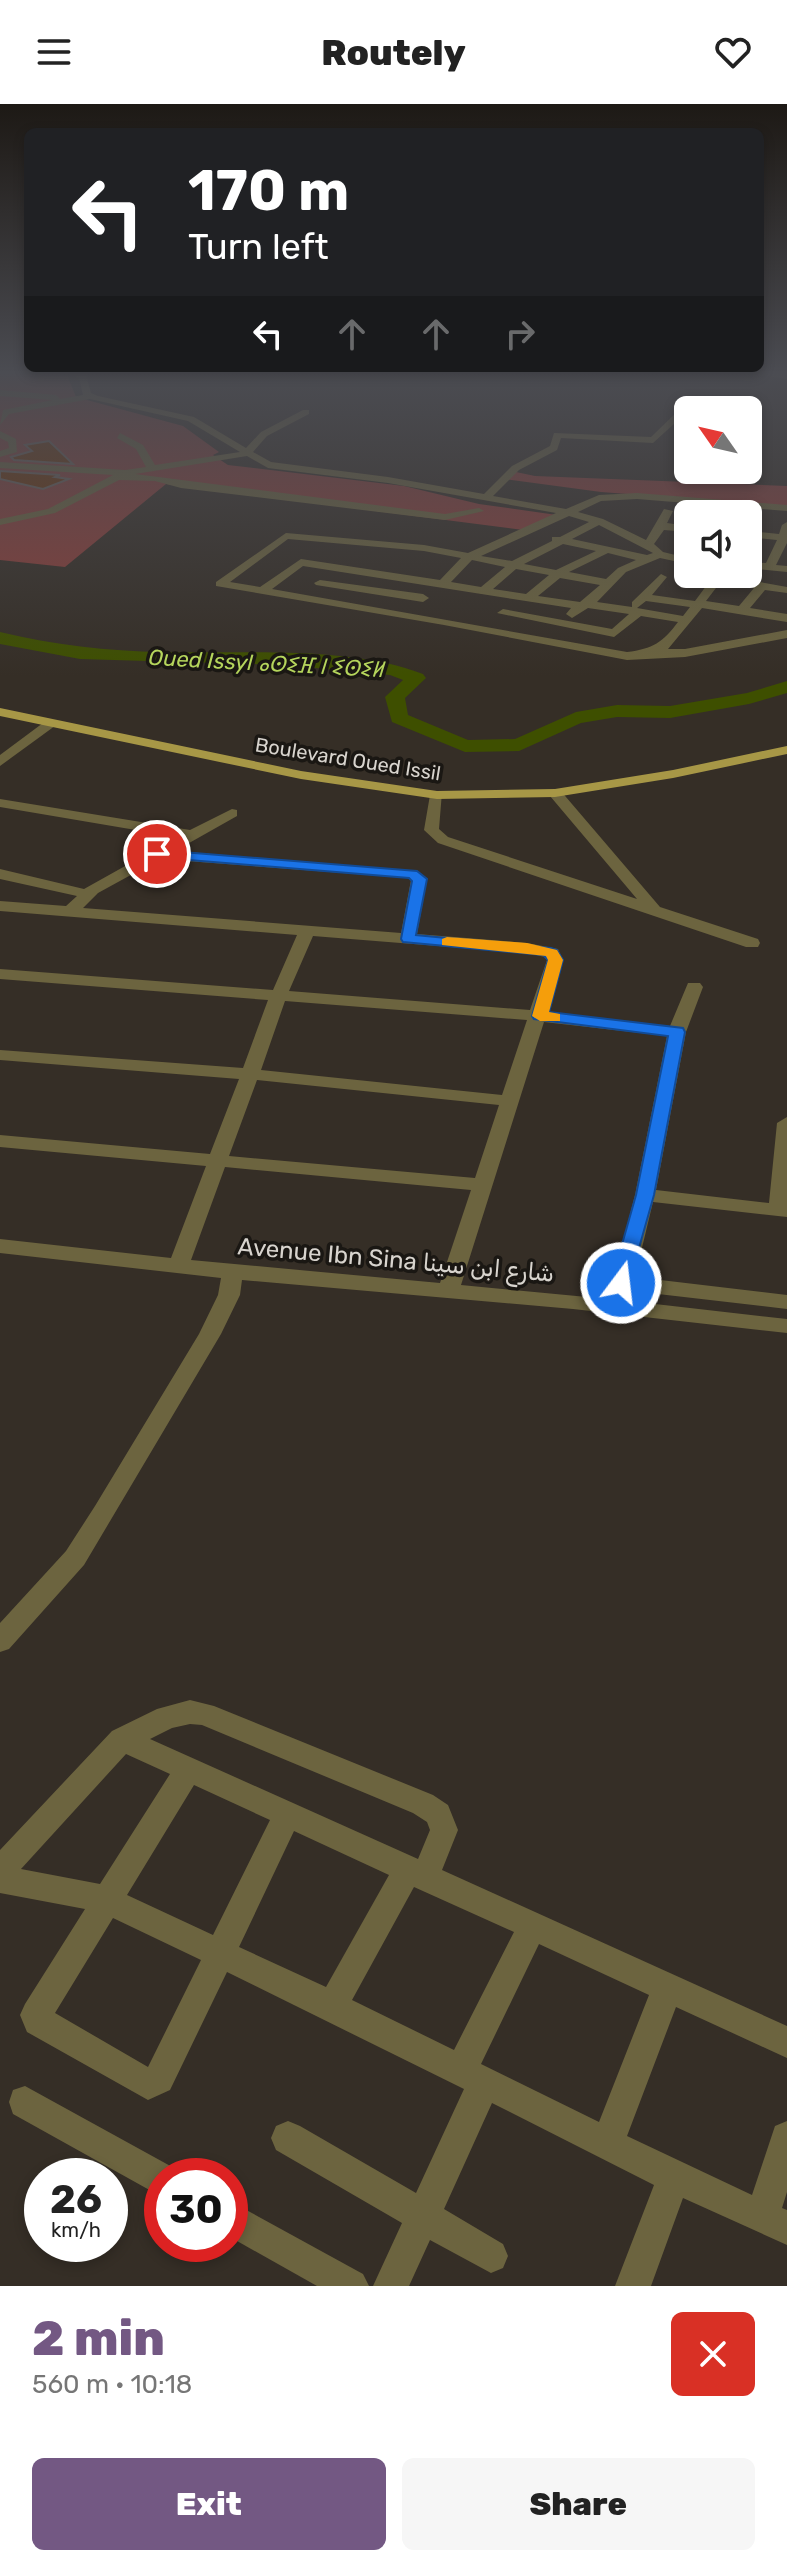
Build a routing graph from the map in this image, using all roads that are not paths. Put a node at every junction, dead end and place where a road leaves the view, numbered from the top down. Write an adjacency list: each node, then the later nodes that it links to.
1 (83, 472): 5 (street)
2 (134, 472): 5 (street)
3 (314, 472): 6 (street)
4 (507, 472): 6 (street)
5 (122, 475): 10 (street); 15 (street)
6 (486, 499): 13 (street)
7 (674, 505): 13 (street)
8 (787, 508): 9 (street)
9 (762, 509)
10 (479, 511)
11 (668, 511): 12 (street); 14 (street); 16 (street)
12 (674, 511)
13 (571, 513): 14 (street); 18 (street)
14 (609, 517): 21 (street); 23 (street)
15 (0, 522)
16 (661, 526): 17 (street); 27 (street)
17 (674, 527)
18 (525, 533): 23 (street); 31 (street)
19 (786, 533): 20 (street); 26 (street)
20 (762, 534)
21 (630, 539): 25 (street); 27 (street)
22 (318, 540): 24 (street); 28 (street); 32 (street)
23 (560, 540): 25 (street); 33 (street)
24 (424, 548): 30 (street); 31 (street)
25 (607, 549): 27 (street); 39 (street)
26 (783, 551): 36 (street)
27 (653, 552): 29 (street); 43 (street)
28 (259, 555): 32 (street); 50 (street)
29 (674, 556)
30 (411, 557)
31 (469, 557): 33 (street); 44 (street)
32 (296, 561): 40 (street); 50 (street)
33 (515, 564): 39 (street); 51 (street)
34 (399, 566): 40 (street)
35 (762, 567): 36 (street)
36 (769, 567): 38 (street)
37 (762, 569): 38 (street)
38 (787, 572)
39 (559, 573): 43 (street); 55 (street)
40 (387, 575): 44 (street); 48 (street)
41 (661, 577): 52 (street)
42 (320, 583): 48 (street)
43 (607, 583): 59 (street)
44 (442, 585): 51 (street)
45 (762, 586): 49 (street)
46 (711, 588): 60 (street)
47 (760, 588): 54 (street)
48 (367, 590): 53 (street); 58 (street)
49 (787, 590)
50 (261, 592): 58 (street)
51 (478, 592): 55 (street); 56 (street)
52 (643, 597): 60 (street); 63 (street)
53 (423, 598)
54 (752, 598): 57 (street); 61 (street)
55 (527, 599): 59 (street)
56 (465, 601)
57 (787, 603)
58 (346, 605): 67 (street)
59 (584, 605): 63 (street); 68 (street)
60 (699, 605): 61 (street); 66 (street)
61 (742, 610): 65 (street)
62 (454, 611): 67 (street)
63 (635, 611): 66 (street); 69 (street)
64 (503, 613): 68 (street)
65 (787, 618)
66 (688, 620): 73 (street)
67 (444, 621): 71 (street)
68 (564, 623): 69 (street); 71 (street)
69 (596, 629): 72 (street)
70 (787, 634): 73 (street)
71 (548, 641): 72 (street)
72 (578, 647): 73 (street)
73 (650, 653)
74 (0, 712): 75 (main road, Boulevard Oued Issil)
75 (52, 723): 77 (street); 79 (main road, Boulevard Oued Issil)
76 (787, 750): 78 (main road, Boulevard Oued Issil)
77 (0, 762)
78 (555, 793): 79 (main road, Boulevard Oued Issil); 84 (street)
79 (437, 795): 86 (street)
80 (0, 803): 82 (street)
81 (232, 813): 82 (street)
82 (192, 835): 83 (street)
83 (157, 854): 87 (street); 92 (street)
84 (620, 865): 86 (street); 90 (street)
85 (0, 874): 87 (street)
86 (587, 888): 90 (street)
87 (87, 894): 89 (street)
88 (0, 906): 89 (street)
89 (72, 910): 91 (street)
90 (655, 911): 93 (street)
91 (307, 931): 92 (street); 96 (street)
92 (408, 939): 97 (street)
93 (752, 943)
94 (0, 974): 96 (street)
95 (694, 987): 98 (street)
96 (279, 995): 97 (street); 100 (street)
97 (540, 1016): 98 (street); 101 (street)
98 (677, 1032): 106 (street)
99 (0, 1055): 100 (street)
100 (250, 1074): 101 (street); 104 (street)
101 (510, 1101): 105 (street)
102 (787, 1123): 107 (street)
103 (0, 1141): 104 (street)
104 (219, 1160): 105 (street); 109 (street)
105 (484, 1185): 112 (street)
106 (645, 1195): 107 (street); 111 (street)
107 (782, 1211)
108 (0, 1246): 109 (street, Avenue Ibn Sina شارع ابن سينا)
109 (179, 1265): 110 (street, Avenue Ibn Sina شارع ابن سينا)
110 (233, 1272): 112 (street, Avenue Ibn Sina شارع ابن سينا); 116 (street)
111 (621, 1283): 113 (street); 114 (street)
112 (448, 1291): 114 (street, Avenue Ibn Sina شارع ابن سينا)
113 (787, 1302)
114 (617, 1307): 115 (street, Avenue Ibn Sina شارع ابن سينا)
115 (787, 1326)
116 (0, 1641)
117 (122, 1739): 118 (street); 120 (street); 121 (street)
118 (189, 1768): 119 (street); 123 (street)
119 (287, 1816): 121 (street); 125 (street)
120 (0, 1871)
121 (416, 1873): 124 (street); 127 (street)
122 (0, 1879): 123 (street)
123 (105, 1899): 125 (street); 125 (street)
124 (533, 1925): 126 (street); 129 (street)
125 (223, 1952): 127 (street)
126 (668, 1987): 128 (street); 133 (street)
127 (332, 2006): 129 (street)
128 (787, 2042)
129 (474, 2075): 133 (street); 136 (street)
130 (25, 2102): 134 (street)
131 (288, 2138): 136 (street)
132 (787, 2138): 137 (street)
133 (607, 2144): 135 (street)
134 (144, 2170)
135 (674, 2177): 137 (street); 142 (street)
136 (422, 2214): 139 (street); 141 (street)
137 (775, 2222)
138 (248, 2228): 140 (street)
139 (491, 2256)
140 (351, 2286)
141 (391, 2286)
142 (633, 2286)

